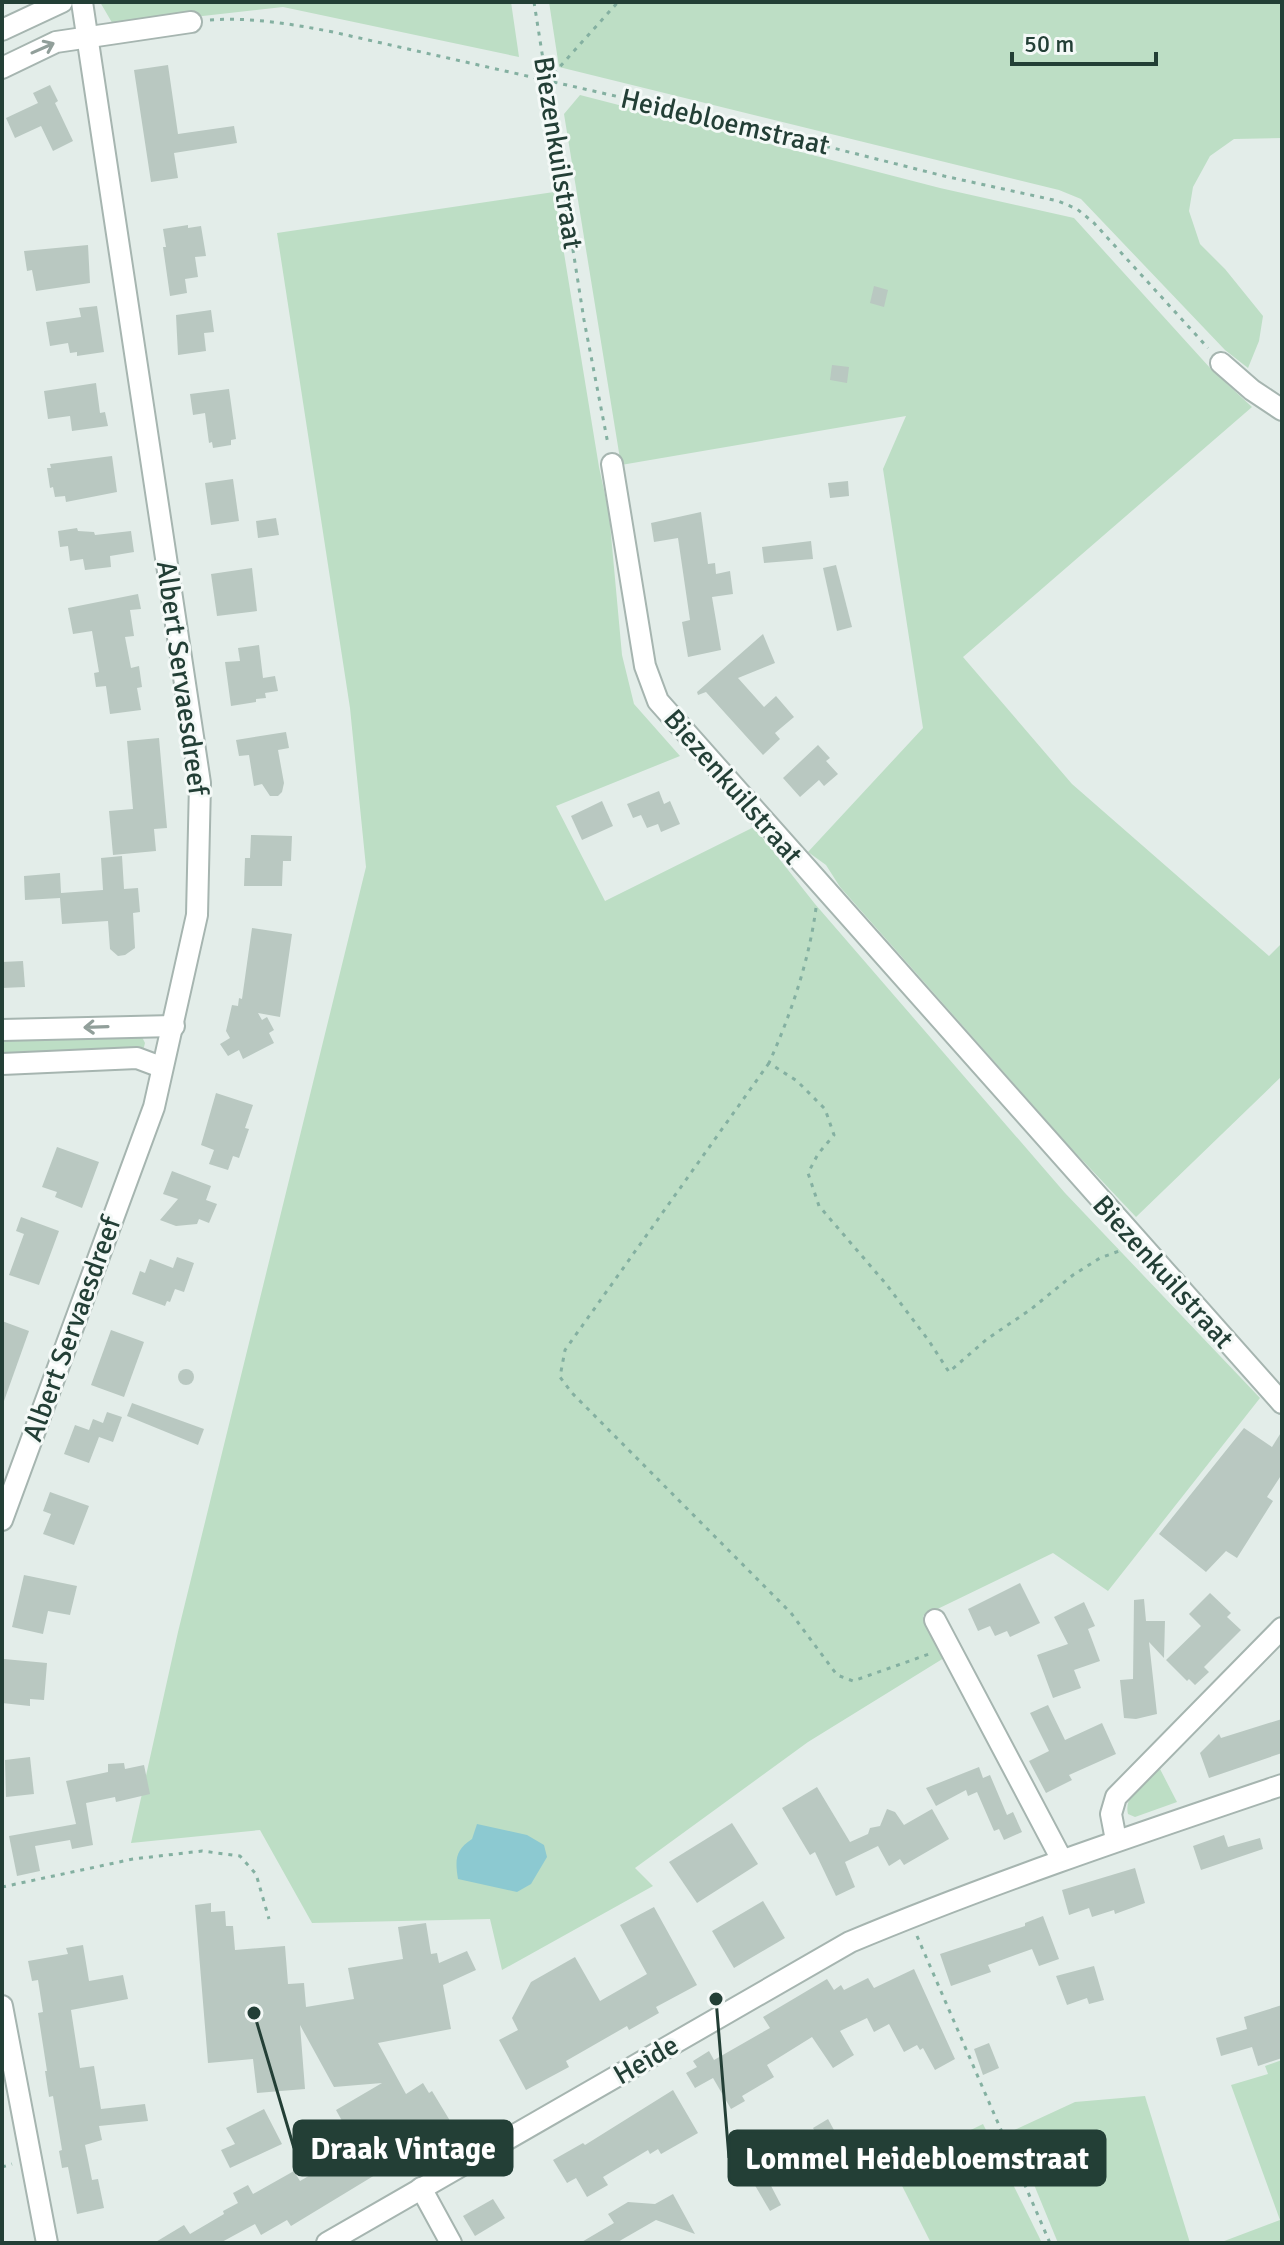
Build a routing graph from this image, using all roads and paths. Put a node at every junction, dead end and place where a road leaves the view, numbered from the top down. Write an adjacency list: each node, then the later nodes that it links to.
1 (62, 2): 6 (street)
2 (82, 2): 7 (street, Albert Servaesdreef)
3 (534, 2): 9 (path, Biezenkuilstraat)
4 (618, 2): 9 (path)
5 (191, 22): 7 (street); 9 (path, Heidebloemstraat)
6 (2, 30)
7 (87, 36): 8 (street, one-way to 7); 14 (street, Albert Servaesdreef)
8 (2, 68)
9 (547, 81): 10 (path, Heidebloemstraat); 12 (path, Biezenkuilstraat)
10 (1221, 363): 11 (street)
11 (1282, 410)
12 (612, 464): 19 (street, Biezenkuilstraat)
13 (813, 931): 16 (path)
14 (174, 1026): 15 (street, one-way to 15); 18 (street, Albert Servaesdreef)
15 (2, 1030)
16 (769, 1063): 19 (path); 24 (path)
17 (2, 1064): 18 (street)
18 (161, 1067): 21 (street, Albert Servaesdreef)
19 (1138, 1244): 20 (street, Biezenkuilstraat)
20 (1282, 1403)
21 (2, 1520)
22 (935, 1620): 24 (street)
23 (1282, 1628): 26 (street)
24 (949, 1646): 27 (street)
25 (1282, 1785): 26 (street, Heide)
26 (1116, 1840): 27 (street, Heide)
27 (1062, 1860): 29 (street, Heide)
28 (2, 1887): 30 (path)
29 (909, 1918): 32 (street, Heide); 36 (path)
30 (269, 1919)
31 (2, 2006): 33 (street)
32 (421, 2188): 34 (street, Heide); 35 (street)
33 (47, 2243)
34 (327, 2243)
35 (451, 2243)
36 (1050, 2243)

